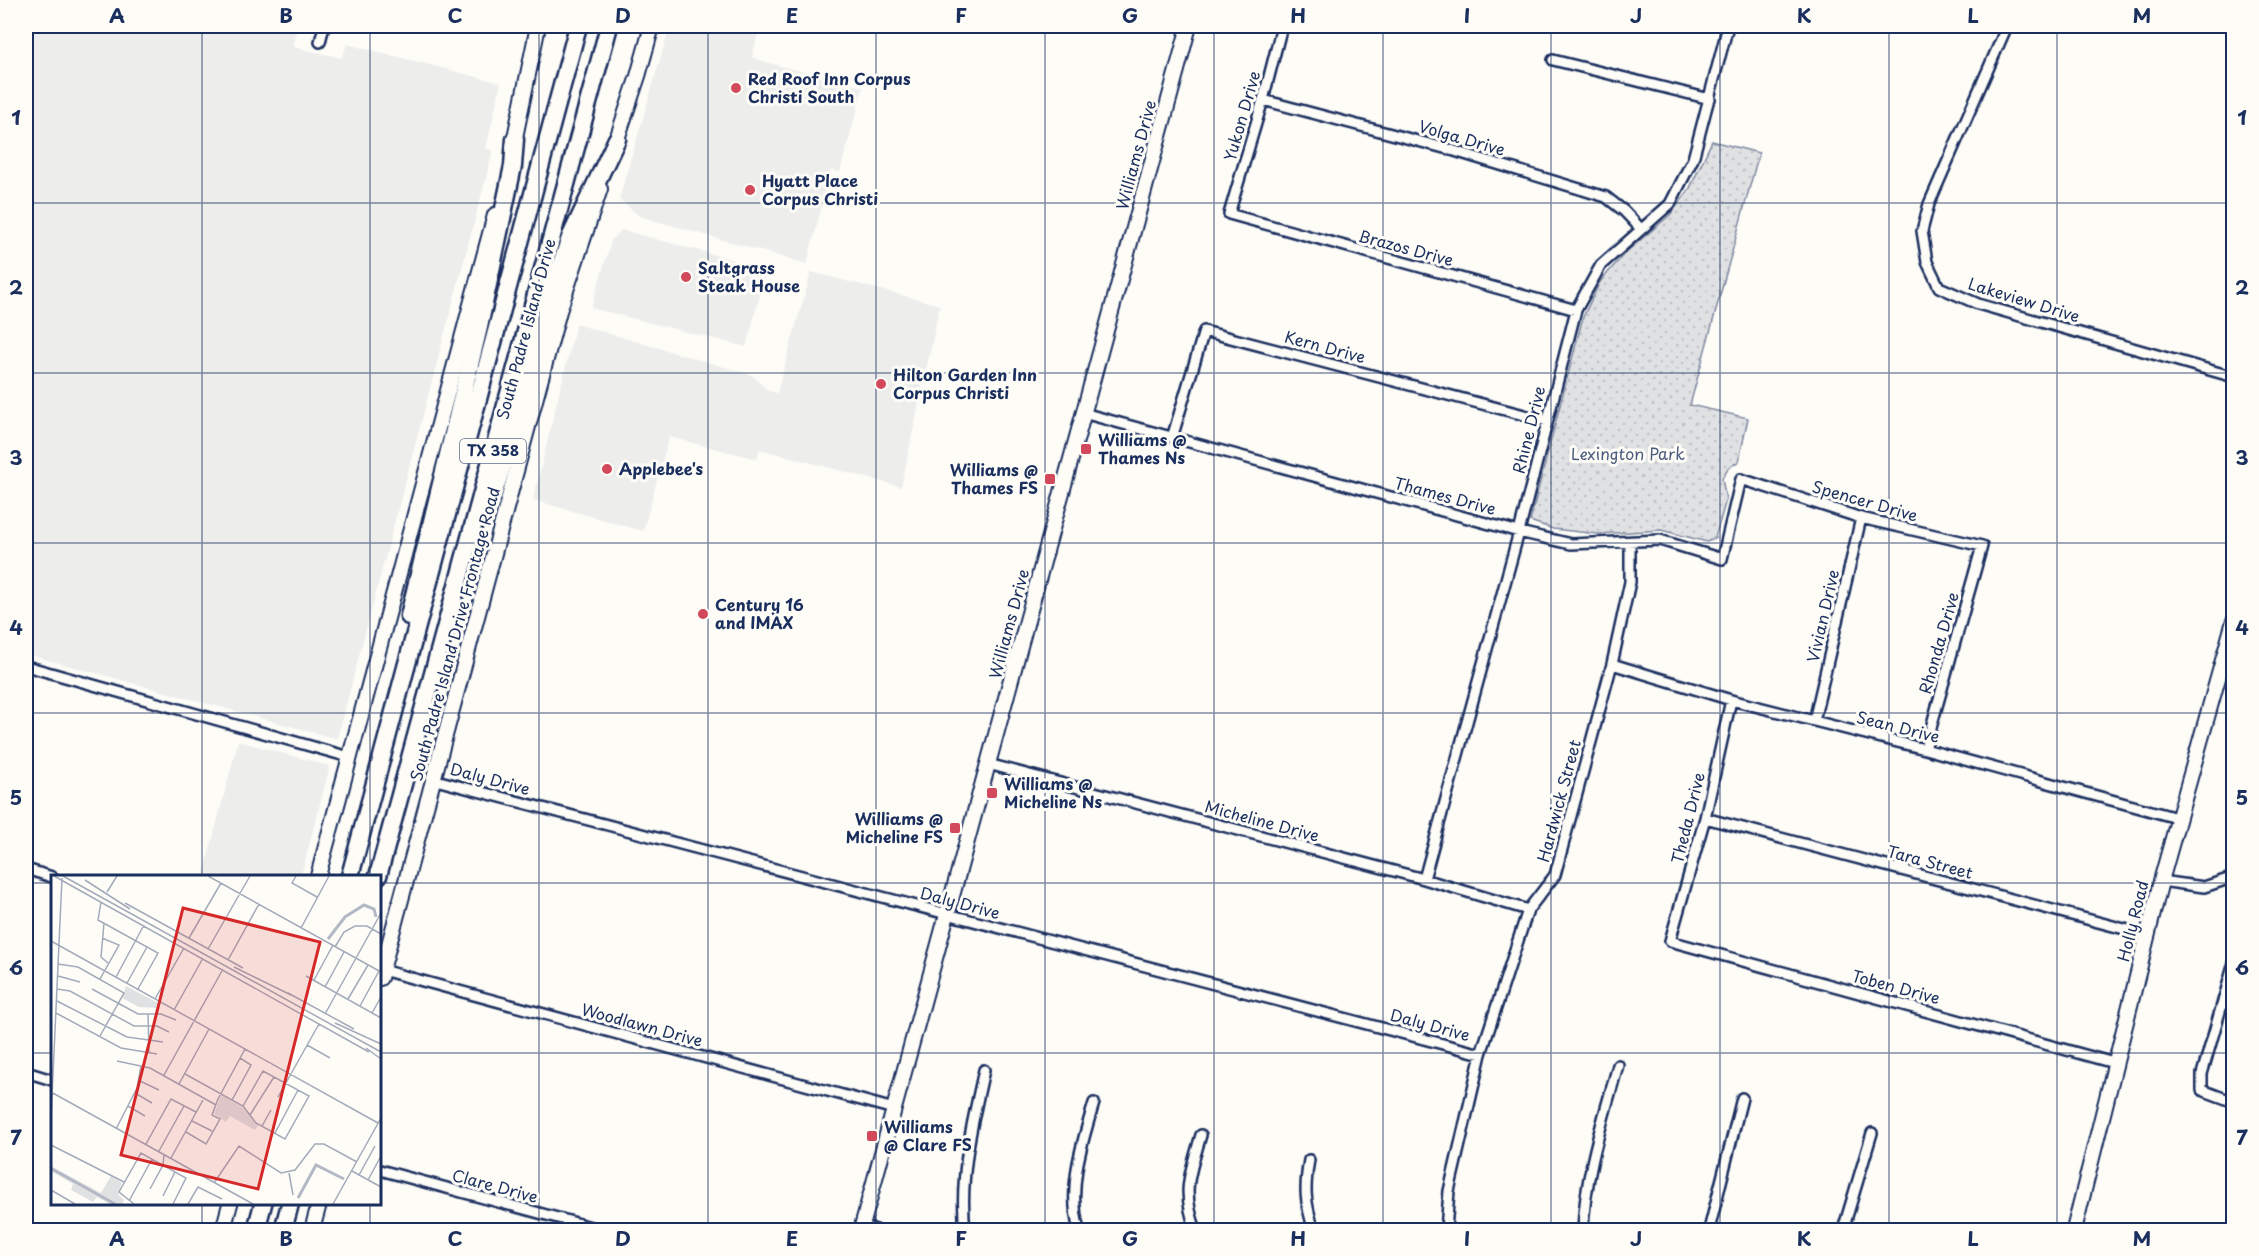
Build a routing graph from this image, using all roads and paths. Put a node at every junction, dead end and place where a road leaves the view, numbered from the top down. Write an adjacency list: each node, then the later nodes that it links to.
1 (324, 26): 10 (street)
2 (538, 26): 14 (main road)
3 (578, 26): 32 (highway, South Padre Island Drive / TX 358)
4 (609, 26): 28 (highway, South Padre Island Drive / TX 358)
5 (652, 26): 15 (main road, South Padre Island Drive Frontage Road)
6 (1189, 26): 20 (main road, Williams Drive)
7 (1282, 26): 13 (street, Yukon Drive)
8 (1728, 26): 12 (street, Rhine Drive)
9 (2007, 26): 19 (street, Lakeview Drive)
10 (320, 42)
11 (1553, 60): 12 (street)
12 (1710, 99): 17 (street, Rhine Drive)
13 (1263, 100): 16 (street, Yukon Drive); 17 (street, Volga Drive)
14 (515, 139): 32 (highway); 36 (main road)
15 (617, 139): 28 (highway); 38 (main road, South Padre Island Drive Frontage Road)
16 (1228, 214): 18 (street, Brazos Drive)
17 (1641, 229): 18 (street, Rhine Drive)
18 (1576, 310): 21 (street, Rhine Drive)
19 (2234, 377)
20 (1083, 413): 22 (street, Thames Drive); 37 (main road, Williams Drive)
21 (1547, 422): 22 (street, Kern Drive); 25 (street, Rhine Drive)
22 (1172, 438): 25 (street, Thames Drive)
23 (1741, 479): 24 (street, Spencer Drive); 26 (street, Thames Drive)
24 (1861, 518): 27 (street, Spencer Drive); 34 (street, Vivian Drive)
25 (1519, 532): 26 (street, Thames Drive); 47 (street, Rhine Drive)
26 (1630, 543): 30 (street, Hardwick Street)
27 (1982, 546): 35 (street, Rhonda Drive)
28 (451, 605): 44 (highway, South Padre Island Drive / TX 358)
29 (2234, 621): 40 (main road, Holly Road)
30 (1612, 664): 33 (street, Sean Drive); 49 (street, Hardwick Street)
31 (26, 666): 36 (street)
32 (398, 694): 43 (highway, South Padre Island Drive / TX 358)
33 (1731, 700): 34 (street, Sean Drive); 39 (street, Theda Drive)
34 (1814, 721): 35 (street, Sean Drive)
35 (1925, 749): 40 (street, Sean Drive)
36 (349, 757): 42 (main road)
37 (988, 764): 47 (street, Micheline Drive); 50 (main road, Williams Drive)
38 (432, 779): 50 (street, Daly Drive); 54 (main road, South Padre Island Drive Frontage Road)
39 (1705, 818): 51 (street, Tara Street); 52 (street, Theda Drive)
40 (2177, 818): 48 (main road, Holly Road)
41 (26, 869): 45 (street)
42 (318, 875)
43 (350, 875)
44 (378, 875)
45 (51, 877)
46 (2234, 877): 48 (street)
47 (1425, 879): 49 (street, Micheline Drive)
48 (2161, 880): 51 (main road, Holly Road)
49 (1527, 910): 56 (street, Hardwick Street)
50 (946, 915): 56 (street, Daly Drive); 65 (main road, Williams Drive)
51 (2147, 935): 57 (main road, Holly Road)
52 (1670, 941): 57 (street, Toben Drive)
53 (2234, 963): 55 (street)
54 (381, 974): 65 (street, Woodlawn Drive)
55 (2231, 980): 63 (street)
56 (1481, 1053): 85 (street, Hardwick Street)
57 (2114, 1063): 89 (main road, Holly Road)
58 (1618, 1065): 86 (street)
59 (984, 1070): 81 (street)
60 (26, 1072): 61 (street)
61 (51, 1080)
62 (1742, 1098): 87 (street)
63 (2234, 1102)
64 (1094, 1103): 82 (street)
65 (894, 1109): 74 (main road, Williams Drive)
66 (1872, 1133): 88 (street)
67 (1201, 1135): 83 (street)
68 (1308, 1160): 84 (street)
69 (381, 1170): 79 (street, Clare Drive)
70 (229, 1205): 75 (main road)
71 (262, 1205): 76 (highway)
72 (289, 1205): 77 (highway)
73 (318, 1205): 78 (main road)
74 (861, 1228): 80 (street)
75 (223, 1230)
76 (256, 1230)
77 (282, 1230)
78 (312, 1230)
79 (602, 1230)
80 (876, 1230)
81 (965, 1230)
82 (1078, 1230)
83 (1196, 1230)
84 (1314, 1230)
85 (1446, 1230)
86 (1583, 1230)
87 (1709, 1230)
88 (1843, 1230)
89 (2074, 1230)

